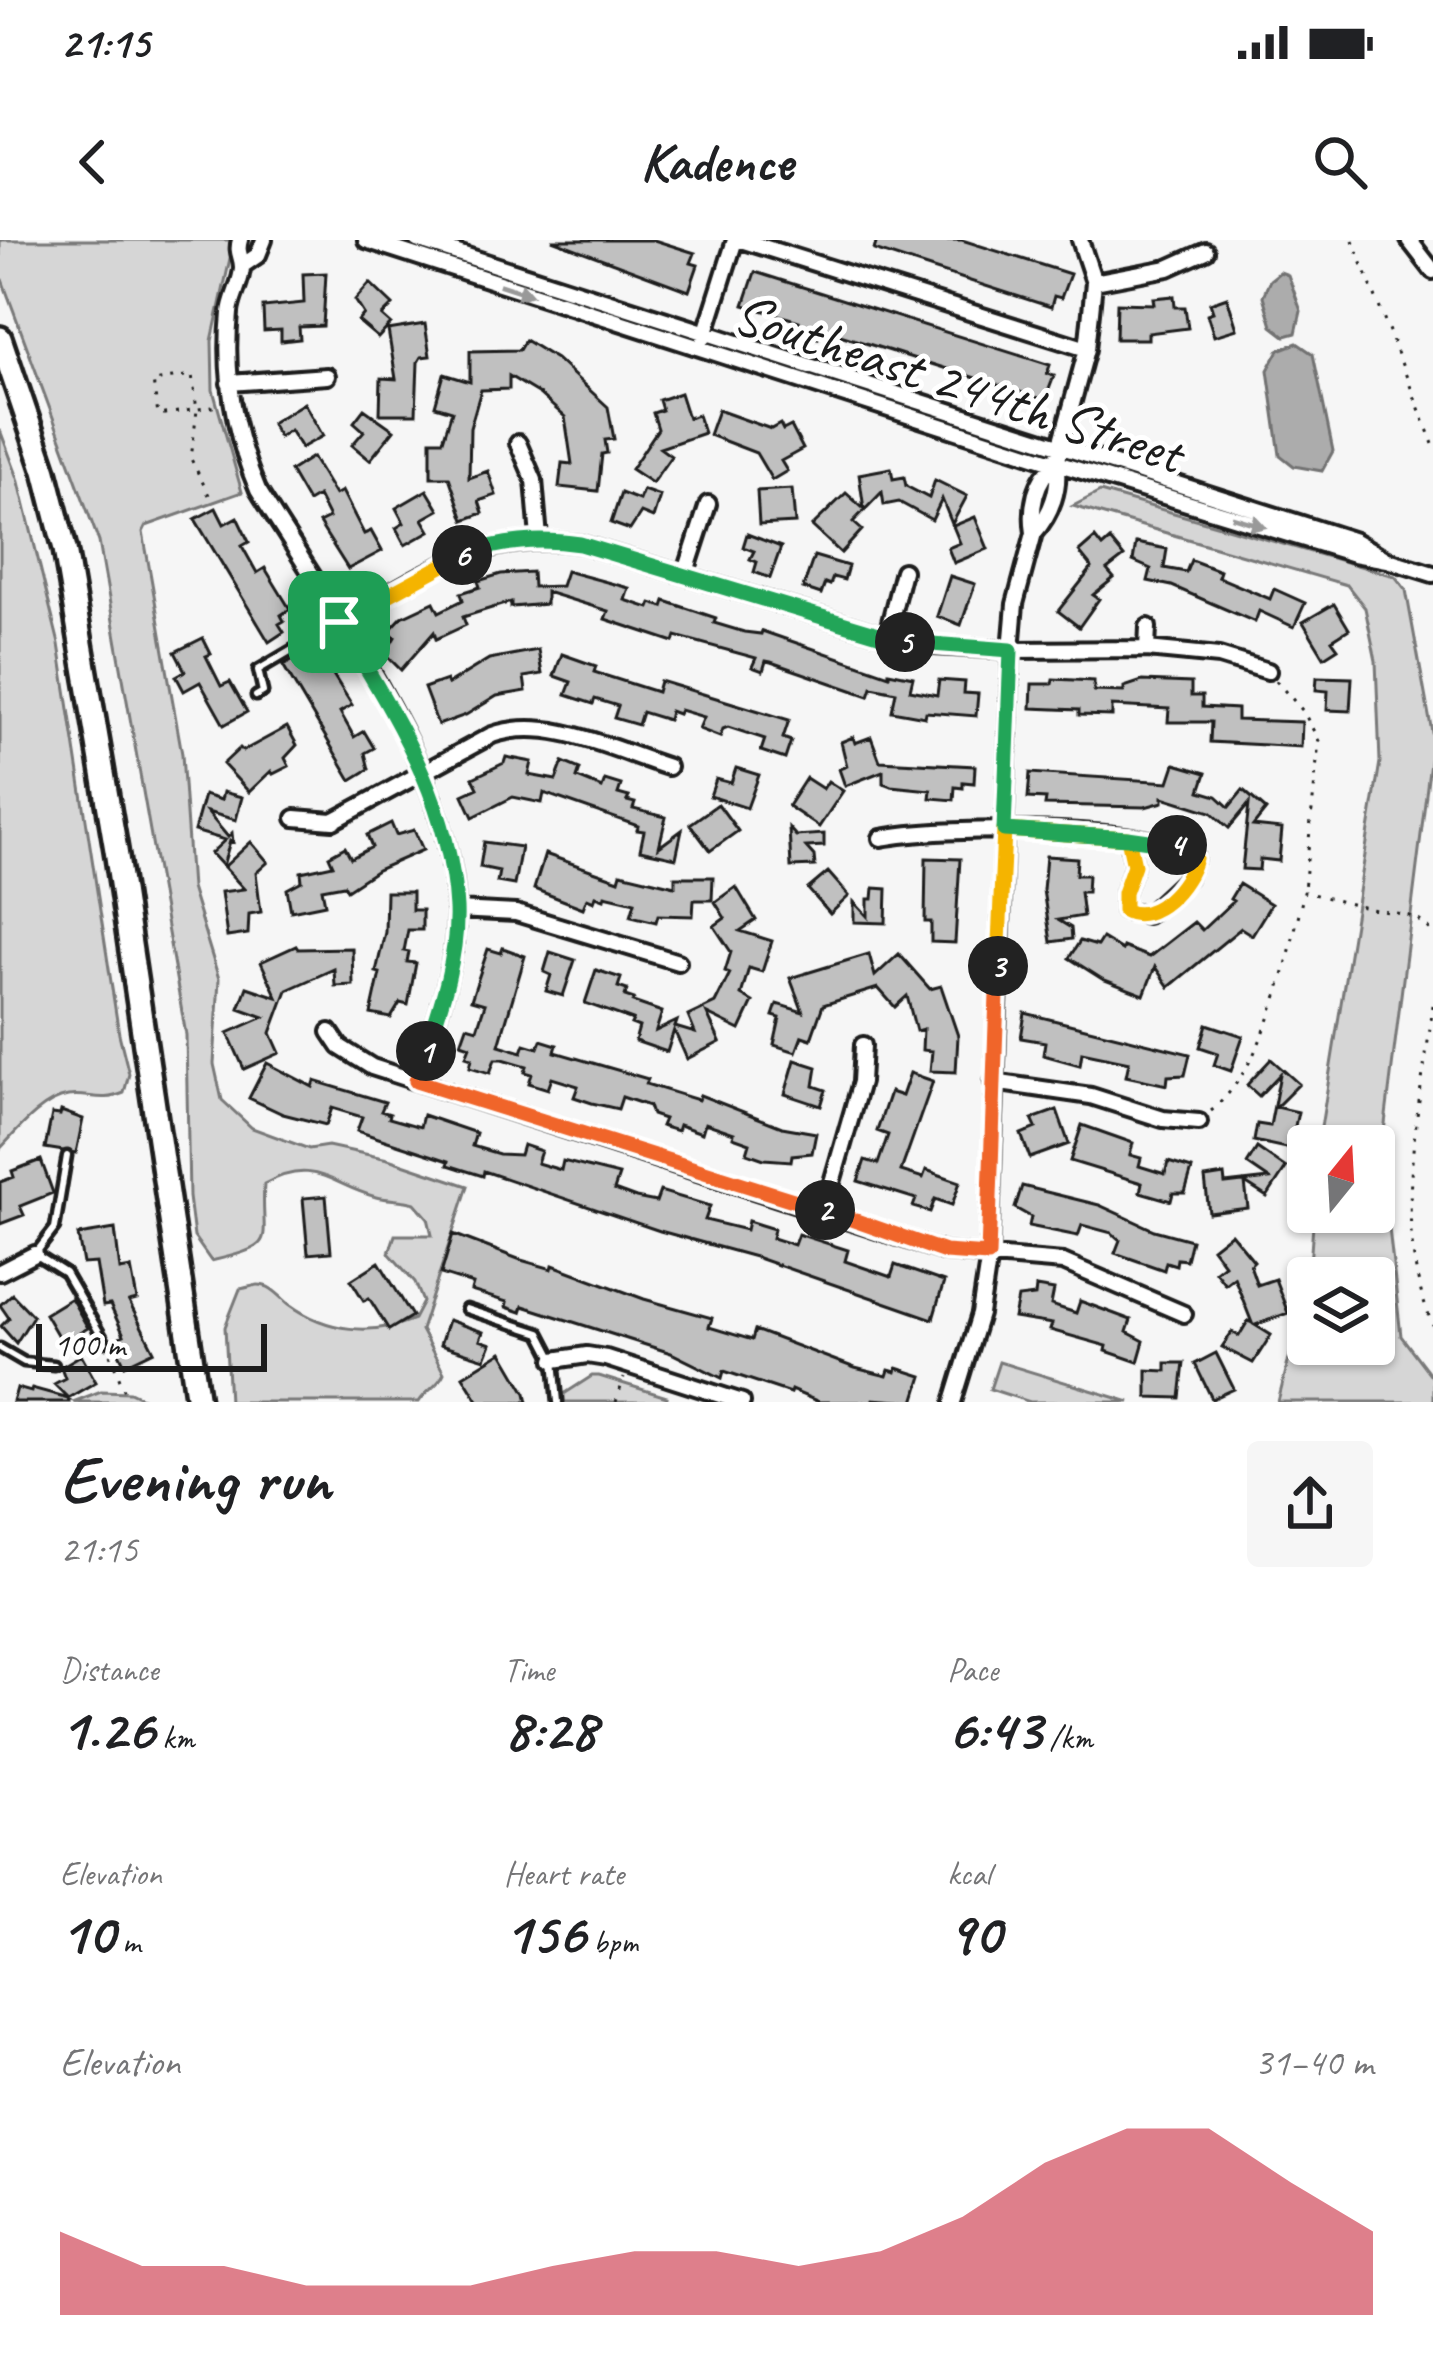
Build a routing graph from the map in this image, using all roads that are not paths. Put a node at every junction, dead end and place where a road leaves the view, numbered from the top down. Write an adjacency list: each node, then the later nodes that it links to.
1 (240, 240): 9 (street)
2 (264, 240): 9 (street)
3 (366, 240): 13 (street, Southeast 244th Street, one-way to 13)
4 (417, 240): 13 (street, Southeast 244th Street)
5 (738, 240): 13 (street); 14 (street)
6 (1080, 240): 11 (street)
7 (1408, 240): 10 (street)
8 (1203, 246): 11 (street)
9 (242, 266): 16 (street)
10 (1433, 271)
11 (1094, 282): 14 (street)
12 (0, 338): 55 (main road)
13 (703, 342): 18 (street, Southeast 244th Street)
14 (1087, 349): 18 (street)
15 (327, 376): 16 (street)
16 (229, 383): 24 (street)
17 (518, 443): 20 (street)
18 (1058, 456): 22 (street, Southeast 244th Street); 28 (street)
19 (708, 504): 23 (street)
20 (539, 538): 23 (street); 24 (street)
21 (903, 571): 26 (street)
22 (1433, 574)
23 (685, 575): 26 (street)
24 (339, 622): 30 (lane); 32 (street)
25 (1148, 627): 27 (street)
26 (886, 638): 28 (street)
27 (1147, 649): 28 (street); 29 (street)
28 (1011, 650): 34 (street)
29 (1268, 671)
30 (256, 696)
31 (668, 767): 32 (street)
32 (426, 774): 33 (street); 37 (street)
33 (295, 818)
34 (1004, 830): 35 (street); 36 (street); 42 (street)
35 (881, 838)
36 (1128, 838): 36 (street)
37 (456, 910): 38 (street); 41 (street)
38 (678, 962)
39 (330, 1032): 41 (street)
40 (863, 1045): 45 (street)
41 (416, 1081): 45 (street)
42 (993, 1082): 43 (street); 47 (street)
43 (1198, 1122)
44 (68, 1156): 46 (lane)
45 (824, 1210): 47 (street)
46 (35, 1254): 48 (street); 51 (lane)
47 (988, 1255): 50 (street); 58 (street)
48 (0, 1272)
49 (466, 1309): 53 (lane)
50 (1184, 1313)
51 (105, 1342)
52 (0, 1348): 54 (lane)
53 (554, 1360): 56 (lane); 57 (street)
54 (54, 1365)
55 (198, 1402)
56 (558, 1402)
57 (742, 1402)
58 (953, 1402)

